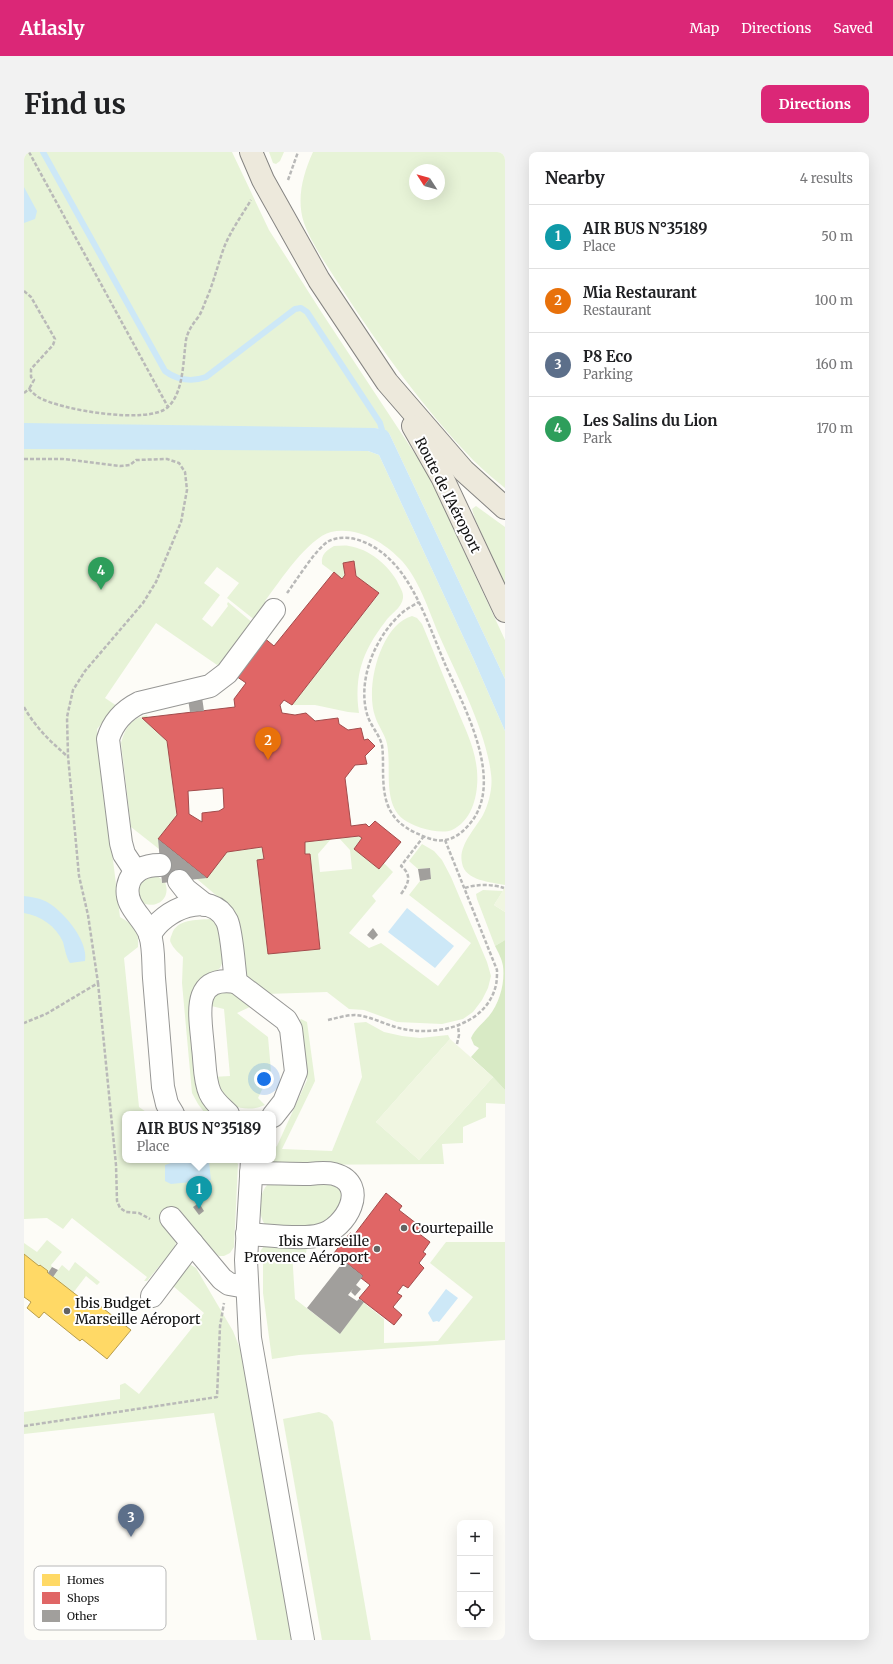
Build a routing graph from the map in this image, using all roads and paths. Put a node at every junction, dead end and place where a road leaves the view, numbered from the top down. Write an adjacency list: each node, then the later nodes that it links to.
1 (29, 152): 8 (path)
2 (251, 152): 5 (main road)
3 (252, 195): 8 (path)
4 (24, 291): 6 (path)
5 (387, 382): 10 (main road); 13 (main road, Route de l'Aéroport)
6 (29, 389): 7 (path); 8 (path)
7 (24, 393)
8 (168, 407)
9 (24, 459): 15 (path)
10 (505, 508)
11 (419, 602): 12 (path); 16 (path); 17 (path)
12 (274, 610): 19 (street)
13 (505, 611)
14 (24, 707): 15 (path)
15 (68, 756): 27 (path)
16 (424, 836): 17 (path); 23 (path)
17 (445, 840): 21 (path)
18 (160, 866): 19 (street)
19 (136, 872): 25 (street)
20 (179, 882): 24 (street)
21 (465, 888): 22 (path); 30 (path)
22 (504, 888)
23 (401, 894)
24 (204, 905): 25 (street); 26 (street)
25 (150, 935): 32 (street)
26 (236, 982): 33 (street); 34 (street)
27 (98, 983): 29 (path); 36 (path)
28 (328, 1020): 30 (path)
29 (24, 1023)
30 (458, 1026): 31 (path)
31 (457, 1044)
32 (170, 1111)
33 (225, 1111)
34 (276, 1112)
35 (252, 1167): 37 (street); 37 (street)
36 (172, 1218): 38 (street)
37 (248, 1234): 39 (street)
38 (192, 1242): 39 (street); 40 (street)
39 (237, 1285): 41 (path); 42 (street)
40 (152, 1296)
41 (24, 1426)
42 (303, 1640)

